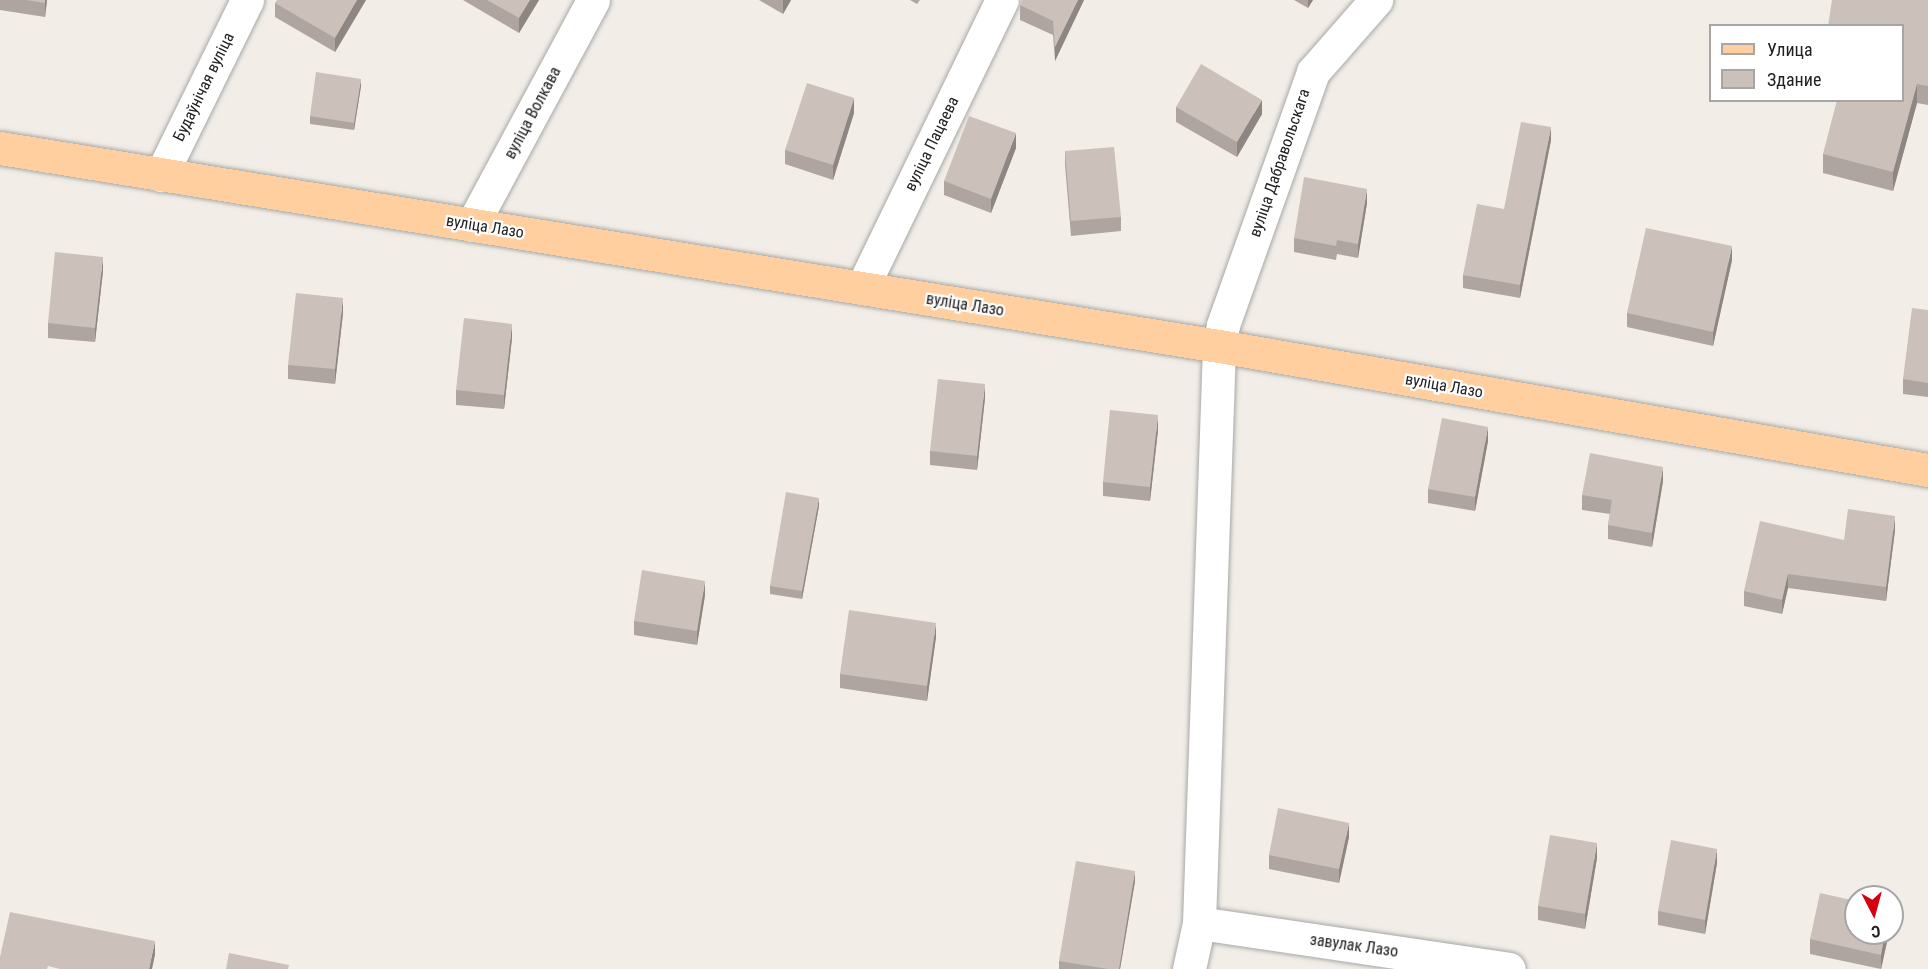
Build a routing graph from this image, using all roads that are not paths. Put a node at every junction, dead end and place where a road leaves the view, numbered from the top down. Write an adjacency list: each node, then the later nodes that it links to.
1 (247, 0): 6 (street, Будаўнічая вуліца)
2 (593, 0): 7 (street, вуліца Волкава)
3 (1002, 0): 8 (street, вуліца Пацаева)
4 (1376, 0): 9 (street, вуліца Дабравольскага)
5 (0, 148): 6 (main road, вуліца Лазо)
6 (161, 175): 7 (main road, вуліца Лазо)
7 (472, 225): 8 (main road, вуліца Лазо)
8 (862, 288): 9 (main road, вуліца Лазо)
9 (1219, 346): 10 (main road, вуліца Лазо); 11 (street, вуліца Дабравольскага)
10 (1928, 470)
11 (1199, 923): 12 (street, вуліца Дабравольскага); 13 (street, завулак Лазо)
12 (1189, 969)
13 (1509, 969)

